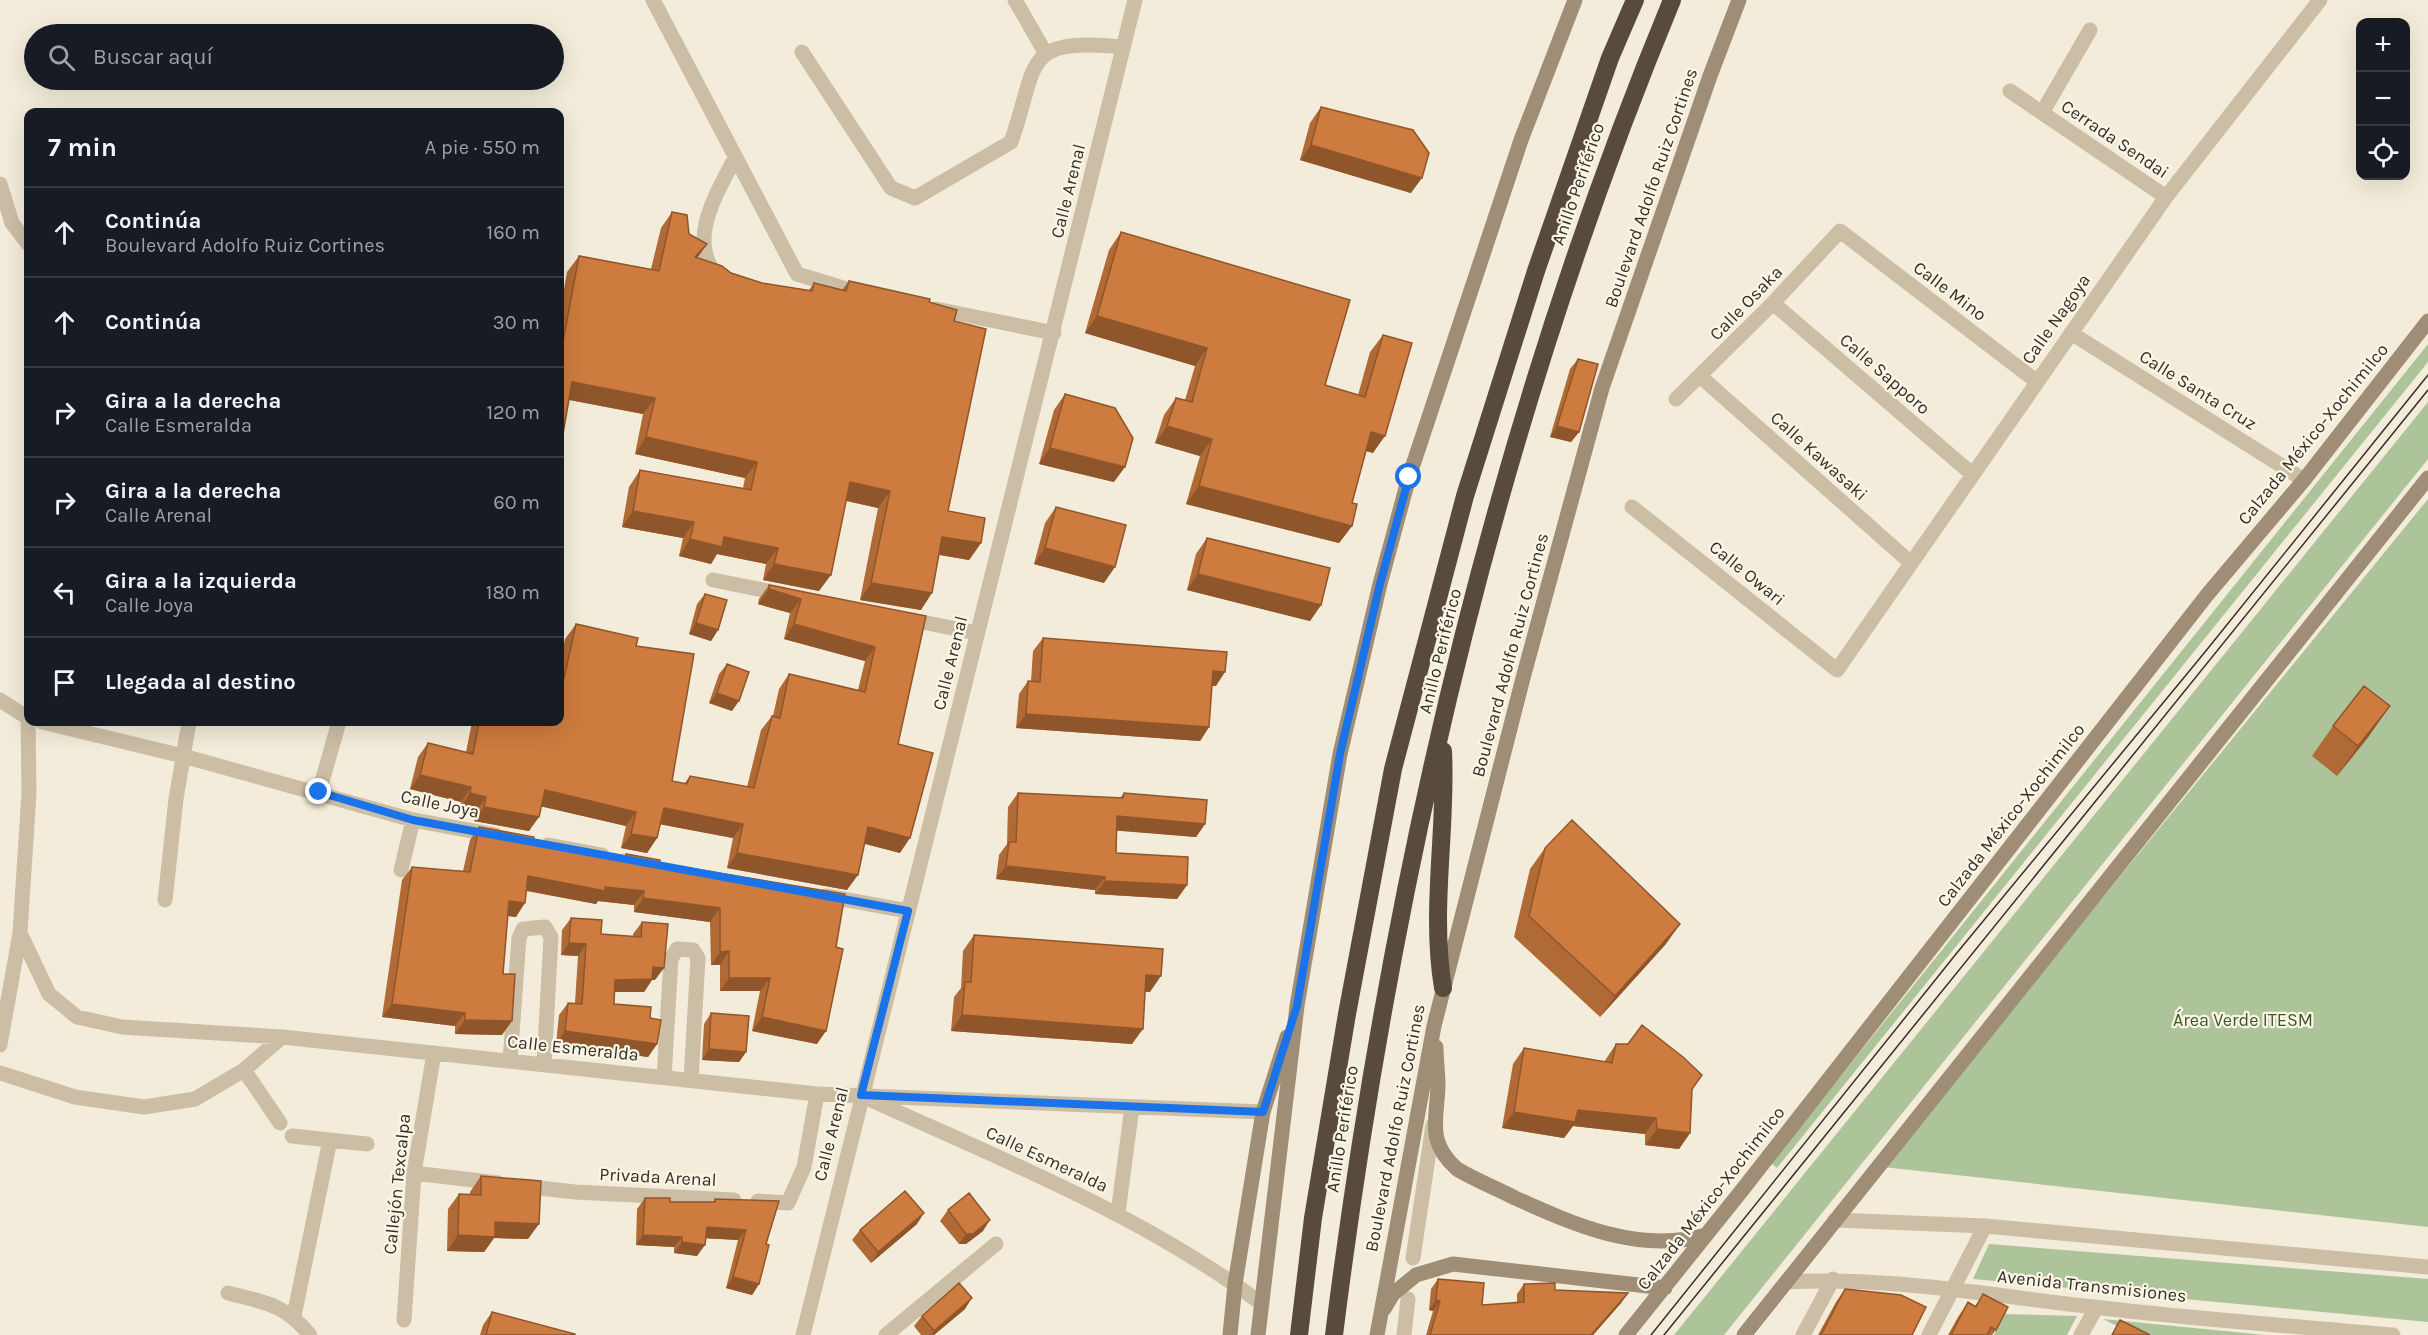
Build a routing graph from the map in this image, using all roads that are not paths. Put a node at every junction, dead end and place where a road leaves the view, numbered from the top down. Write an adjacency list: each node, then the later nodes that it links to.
1 (653, 0): 15 (street)
2 (1016, 0): 12 (street)
3 (1135, 0): 10 (street, Calle Arenal)
4 (1575, 0): 61 (main road)
5 (1635, 0): 106 (highway, Anillo Periférico)
6 (1672, 0): 48 (highway, Anillo Periférico)
7 (1739, 0): 60 (main road, Boulevard Adolfo Ruiz Cortines)
8 (2320, 0): 17 (street, Calle Nagoya)
9 (2090, 30): 14 (street, Cerrada Sendai)
10 (1123, 47): 12 (street); 27 (street, Calle Arenal)
11 (802, 52): 12 (street)
12 (1046, 54)
13 (2010, 91): 14 (street, Cerrada Sendai)
14 (2042, 113): 17 (street, Cerrada Sendai)
15 (735, 158): 20 (street); 21 (street)
16 (0, 184): 19 (street)
17 (2166, 197): 28 (street, Calle Nagoya)
18 (1840, 231): 24 (street, Calle Osaka); 30 (street, Calle Mino)
19 (24, 239)
20 (814, 280): 22 (street); 23 (street)
21 (733, 284)
22 (799, 289)
23 (882, 298)
24 (1773, 303): 29 (street, Calle Osaka); 32 (street, Calle Sapporo)
25 (916, 305): 27 (street)
26 (2428, 321): 34 (main road, Calzada México-Xochimilco)
27 (1054, 333): 40 (street, Calle Arenal)
28 (2071, 333): 30 (street, Calle Nagoya); 34 (street, Calle Santa Cruz)
29 (1701, 377): 31 (street, Calle Osaka); 36 (street, Calle Kawasaki)
30 (2036, 381): 32 (street, Calle Nagoya)
31 (1676, 399)
32 (1972, 474): 36 (street, Calle Nagoya)
33 (2428, 478): 83 (main road)
34 (2304, 480): 85 (main road, Calzada México-Xochimilco)
35 (1632, 507): 41 (street, Calle Owari)
36 (1911, 563): 41 (street, Calle Nagoya)
37 (712, 580): 38 (street)
38 (793, 596)
39 (897, 617): 40 (street)
40 (977, 633): 58 (street, Calle Arenal)
41 (1837, 670)
42 (0, 700): 43 (street)
43 (24, 715)
44 (28, 726): 59 (street)
45 (59, 726): 49 (street, Calle Joya)
46 (188, 726): 49 (street)
47 (338, 726): 50 (street)
48 (1442, 727): 60 (highway); 107 (highway, Anillo Periférico)
49 (183, 756): 50 (street, Calle Joya); 57 (street)
50 (319, 792): 51 (street, Calle Joya)
51 (413, 820): 52 (street, Calle Joya); 55 (street)
52 (508, 838)
53 (531, 842): 54 (street)
54 (614, 857)
55 (401, 870)
56 (813, 894): 58 (street)
57 (165, 900)
58 (908, 911): 73 (street, Calle Arenal)
59 (20, 933): 63 (street, Calle Esmeralda); 64 (street)
60 (1443, 988): 62 (main road, Boulevard Adolfo Ruiz Cortines)
61 (1297, 1006): 75 (main road); 96 (main road)
62 (1434, 1026): 76 (main road); 100 (main road, Boulevard Adolfo Ruiz Cortines)
63 (282, 1037): 65 (street, Calle Esmeralda); 68 (street)
64 (0, 1045)
65 (434, 1053): 66 (street, Calle Esmeralda); 81 (street, Callejón Texcalpa)
66 (510, 1061): 67 (street, Calle Esmeralda); 67 (street)
67 (544, 1065): 70 (street, Calle Esmeralda)
68 (244, 1070): 69 (street); 77 (street)
69 (0, 1073)
70 (664, 1078): 71 (street, Calle Esmeralda); 71 (street)
71 (691, 1080): 72 (street, Calle Esmeralda)
72 (817, 1094): 73 (street, Calle Esmeralda); 81 (street, Privada Arenal)
73 (861, 1095): 74 (street, Calle Esmeralda); 82 (street, Calle Esmeralda); 102 (street, Calle Arenal)
74 (1132, 1107): 75 (street, Calle Esmeralda); 82 (street, Calle Esmeralda)
75 (1263, 1112): 91 (main road)
76 (1433, 1122): 85 (main road); 87 (street)
77 (280, 1123)
78 (292, 1136): 79 (street)
79 (330, 1140): 80 (street); 98 (street)
80 (367, 1144)
81 (414, 1173): 99 (street, Callejón Texcalpa)
82 (1118, 1213): 91 (street, Calle Esmeralda)
83 (1835, 1220): 84 (street); 90 (main road)
84 (1985, 1226): 88 (street); 93 (street)
85 (1706, 1235): 92 (main road, Calzada México-Xochimilco)
86 (996, 1244): 103 (street)
87 (1413, 1258)
88 (2428, 1267)
89 (1833, 1280): 90 (street, Avenida Transmisiones); 93 (street, Avenida Transmisiones); 111 (street)
90 (1786, 1282): 110 (main road)
91 (1235, 1284): 96 (street, Calle Esmeralda); 104 (main road)
92 (1665, 1288): 100 (main road); 109 (main road, Calzada México-Xochimilco)
93 (1954, 1290): 97 (street, Avenida Transmisiones); 112 (street)
94 (228, 1293): 98 (street)
95 (1408, 1299): 108 (street)
96 (1262, 1304): 105 (main road)
97 (2096, 1308): 113 (street); 114 (street, Avenida Transmisiones)
98 (294, 1316): 101 (street)
99 (404, 1320)
100 (1378, 1327)
101 (310, 1335)
102 (803, 1335)
103 (886, 1335)
104 (1230, 1335)
105 (1258, 1335)
106 (1299, 1335)
107 (1334, 1335)
108 (1404, 1335)
109 (1626, 1335)
110 (1744, 1335)
111 (1803, 1335)
112 (1929, 1335)
113 (2081, 1335)
114 (2394, 1335)

